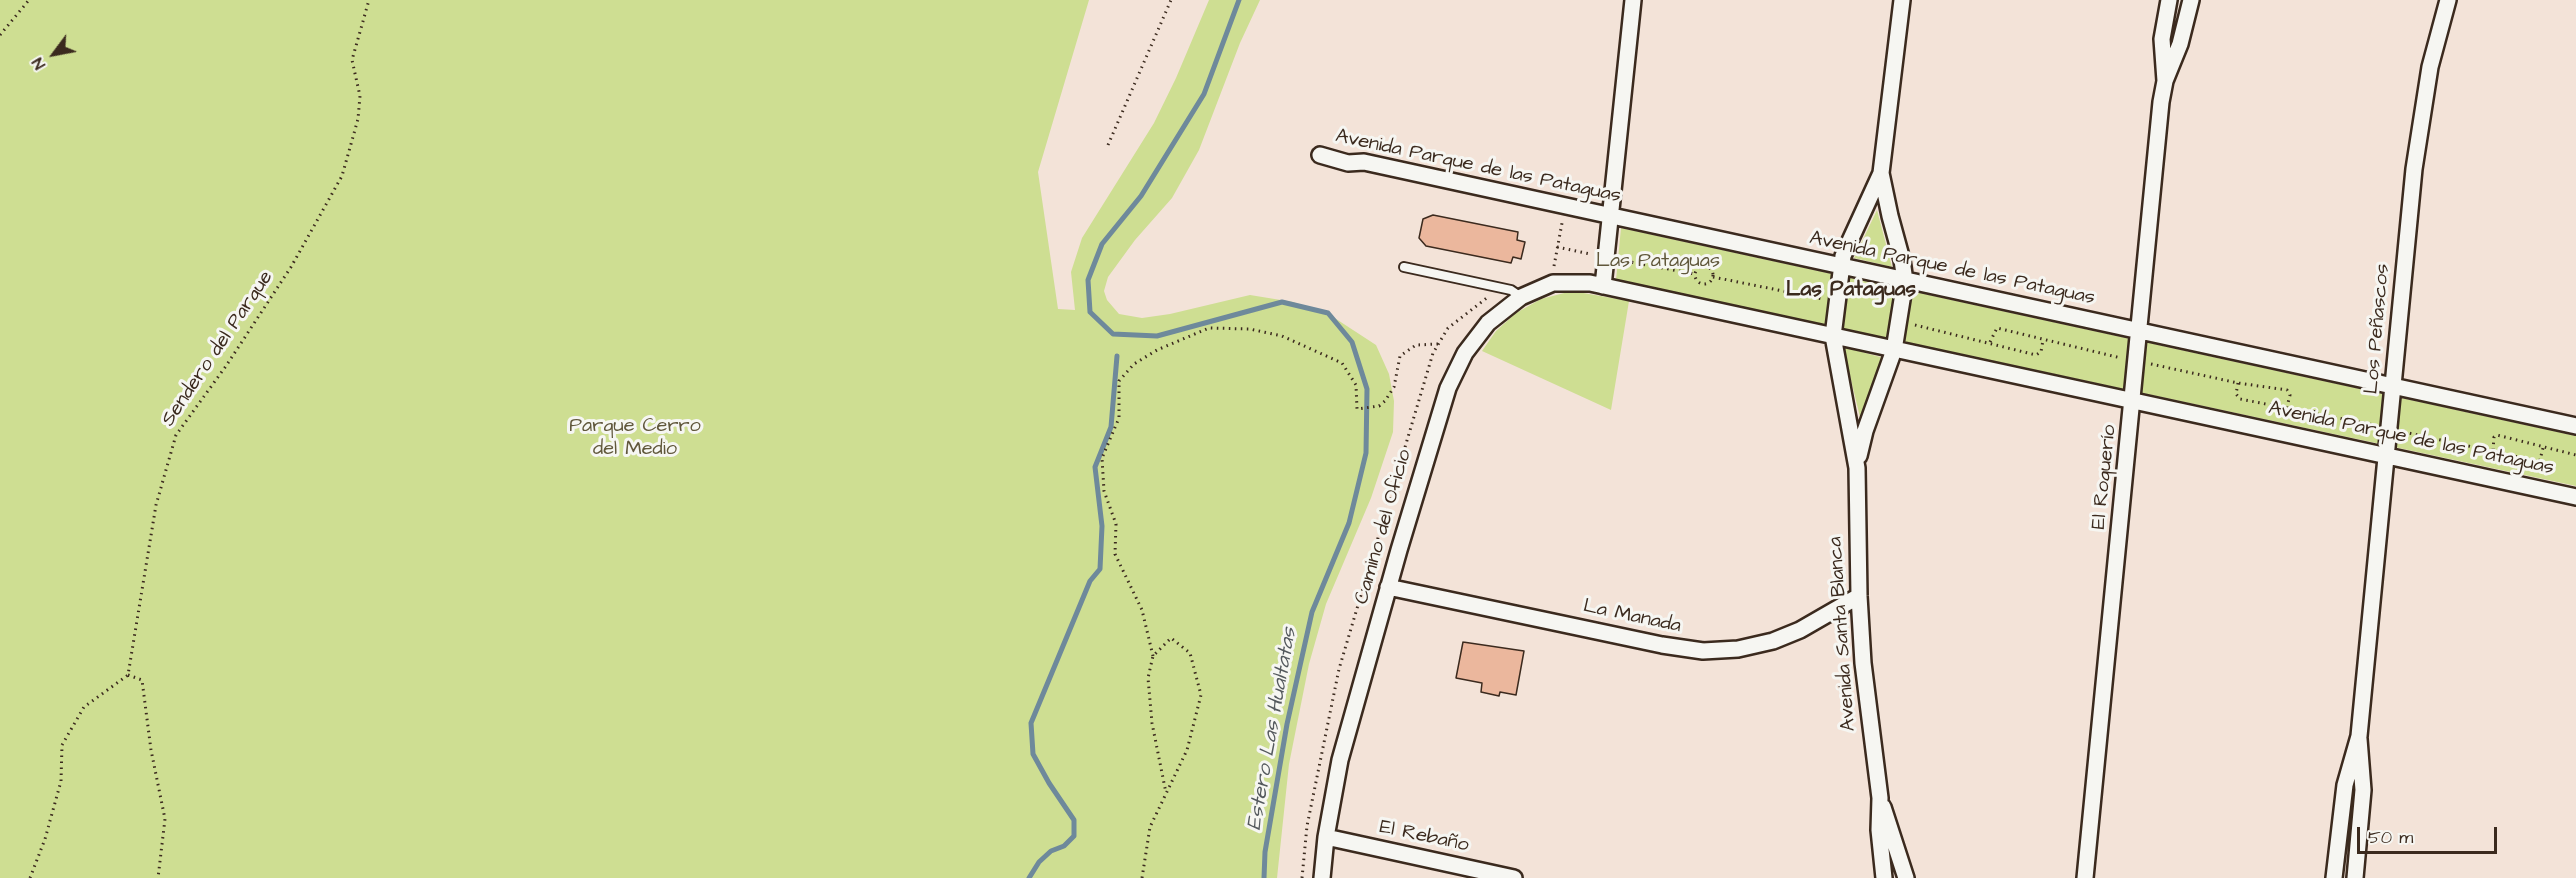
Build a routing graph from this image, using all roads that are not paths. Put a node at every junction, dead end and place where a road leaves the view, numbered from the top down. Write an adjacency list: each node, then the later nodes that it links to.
1 (1633, 0): 9 (street)
2 (1902, 0): 8 (street, Avenida Santa Blanca)
3 (2169, 0): 6 (street, El Roquerío)
4 (2191, 0): 6 (street, El Roquerío)
5 (2448, 0): 18 (street, Los Peñascos)
6 (2165, 81): 15 (street, El Roquerío)
7 (1320, 155): 9 (street, Avenida Parque de las Pataguas)
8 (1881, 174): 11 (street, Avenida Santa Blanca); 12 (street, Avenida Santa Blanca)
9 (1610, 216): 11 (street, Avenida Parque de las Pataguas); 13 (street)
10 (1404, 267): 14 (lane)
11 (1840, 267): 12 (street, Avenida Parque de las Pataguas); 16 (street, Avenida Santa Blanca)
12 (1905, 280): 15 (street, Avenida Parque de las Pataguas); 17 (street, Avenida Santa Blanca)
13 (1603, 286): 14 (street, Camino del Oficio); 16 (street, Avenida Parque de las Pataguas)
14 (1521, 297): 24 (street, Camino del Oficio)
15 (2140, 331): 18 (street, Avenida Parque de las Pataguas); 19 (street, El Roquerío)
16 (1833, 336): 17 (street, Avenida Parque de las Pataguas); 22 (street, Avenida Santa Blanca)
17 (1894, 350): 19 (street, Avenida Parque de las Pataguas); 22 (street, Avenida Santa Blanca)
18 (2394, 386): 20 (street, Avenida Parque de las Pataguas); 21 (street, Los Peñascos)
19 (2133, 401): 21 (street, Avenida Parque de las Pataguas); 34 (street, El Roquerío)
20 (2576, 426)
21 (2386, 456): 23 (street, Avenida Parque de las Pataguas); 26 (street, Los Peñascos)
22 (1857, 468): 25 (street, Avenida Santa Blanca)
23 (2576, 497)
24 (1388, 587): 25 (street, La Manada); 28 (street, Camino del Oficio)
25 (1859, 596): 27 (street, Avenida Santa Blanca)
26 (2359, 736): 35 (street, Los Peñascos); 36 (street, Los Peñascos)
27 (1880, 798): 29 (street, Avenida Santa Blanca); 32 (street, Avenida Santa Blanca)
28 (1326, 837): 30 (street, Camino del Oficio); 31 (street, El Rebaño)
29 (1905, 876): 33 (street)
30 (1322, 878)
31 (1514, 878)
32 (1884, 878)
33 (1889, 878)
34 (2085, 878)
35 (2334, 878)
36 (2355, 878)

